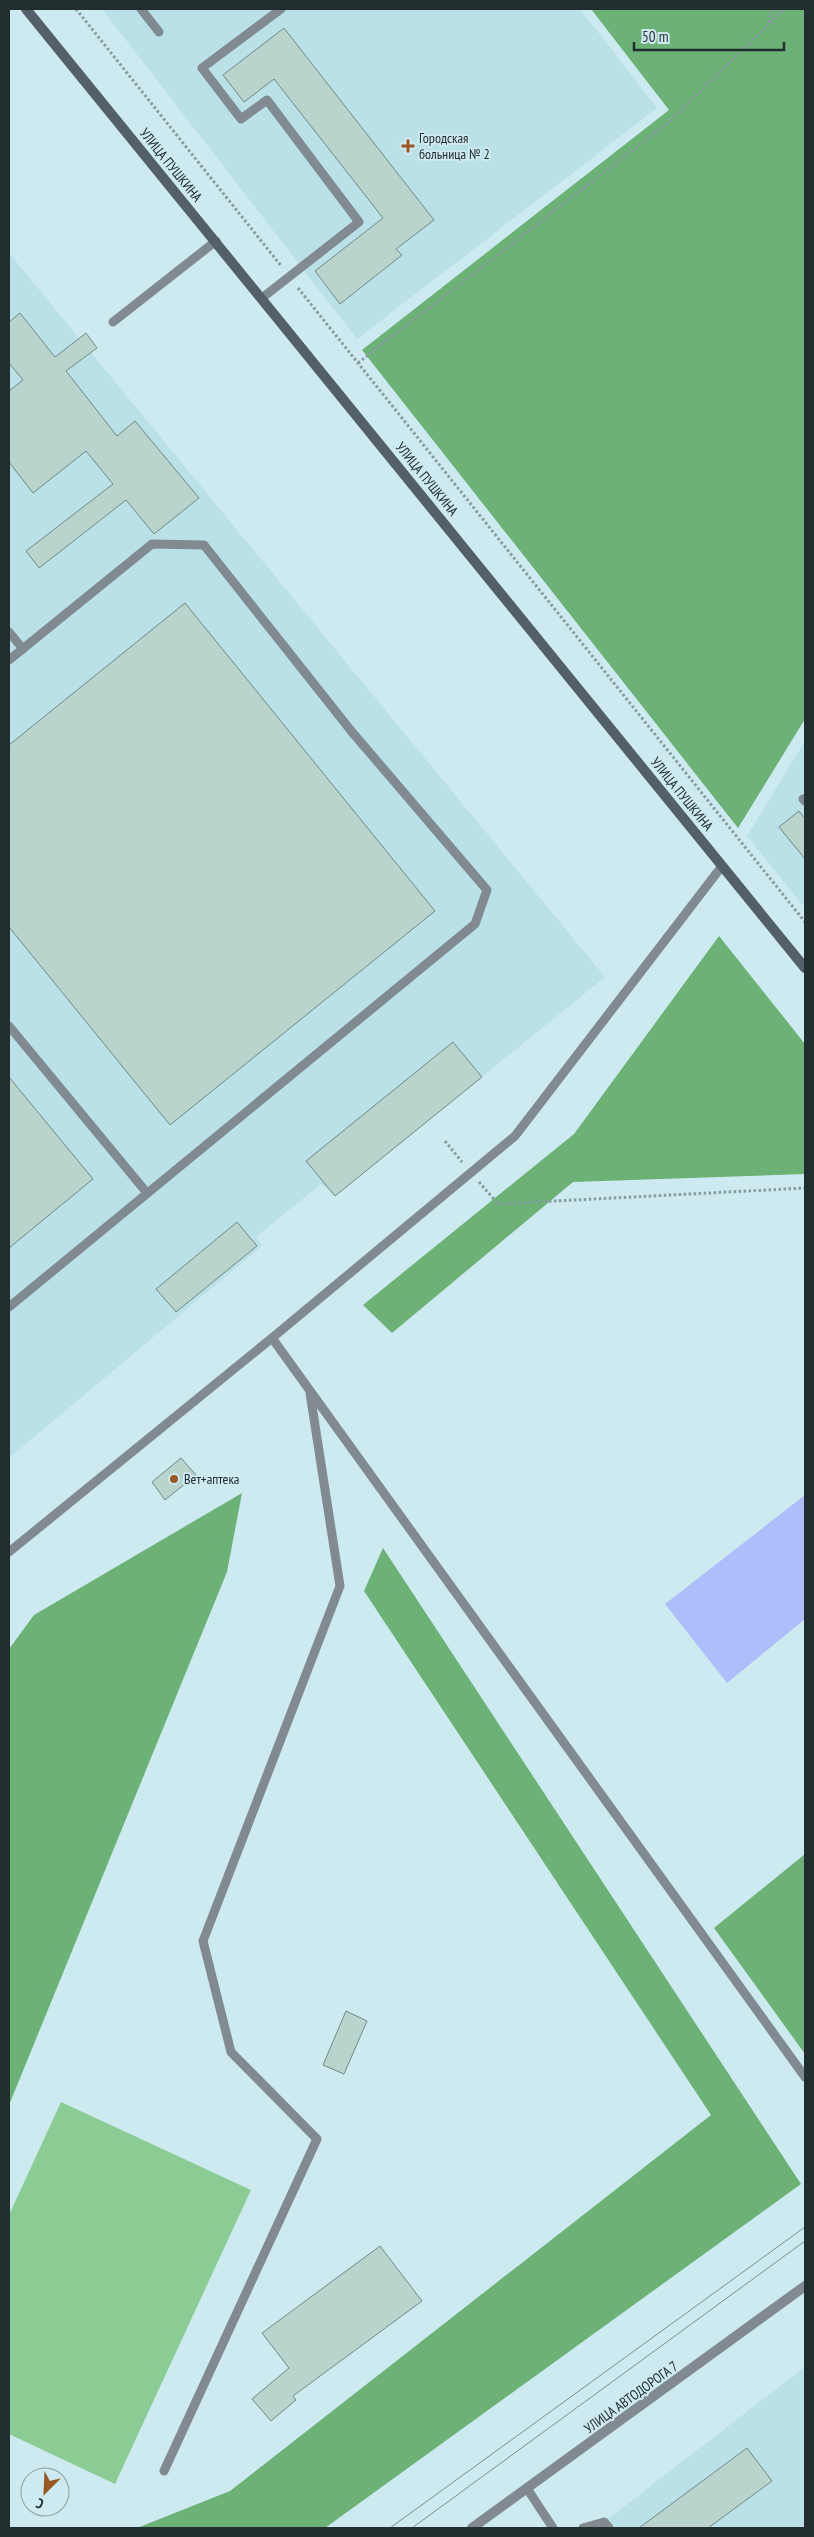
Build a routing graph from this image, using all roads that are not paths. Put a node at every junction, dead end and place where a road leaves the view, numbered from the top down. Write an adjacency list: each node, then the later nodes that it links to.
1 (26, 9): 5 (main road, УЛИЦА ПУШКИНА)
2 (140, 9): 4 (lane)
3 (277, 10): 6 (lane)
4 (159, 32)
5 (216, 241): 6 (main road, УЛИЦА ПУШКИНА); 7 (lane)
6 (262, 298): 11 (main road, УЛИЦА ПУШКИНА)
7 (113, 322)
8 (9, 632): 9 (lane)
9 (23, 649): 10 (lane); 14 (lane)
10 (9, 660)
11 (722, 866): 12 (main road, УЛИЦА ПУШКИНА); 16 (lane)
12 (805, 968)
13 (9, 1026): 14 (lane)
14 (147, 1194): 15 (lane)
15 (9, 1307)
16 (272, 1338): 17 (lane); 18 (lane)
17 (310, 1393): 19 (lane); 21 (lane)
18 (9, 1552)
19 (805, 2077)
20 (805, 2286): 22 (street, УЛИЦА АВТОДОРОГА 7)
21 (164, 2471)
22 (528, 2490): 23 (street, УЛИЦА АВТОДОРОГА 7); 24 (lane)
23 (472, 2528)
24 (553, 2528)
25 (583, 2528): 26 (lane)
26 (609, 2528)

